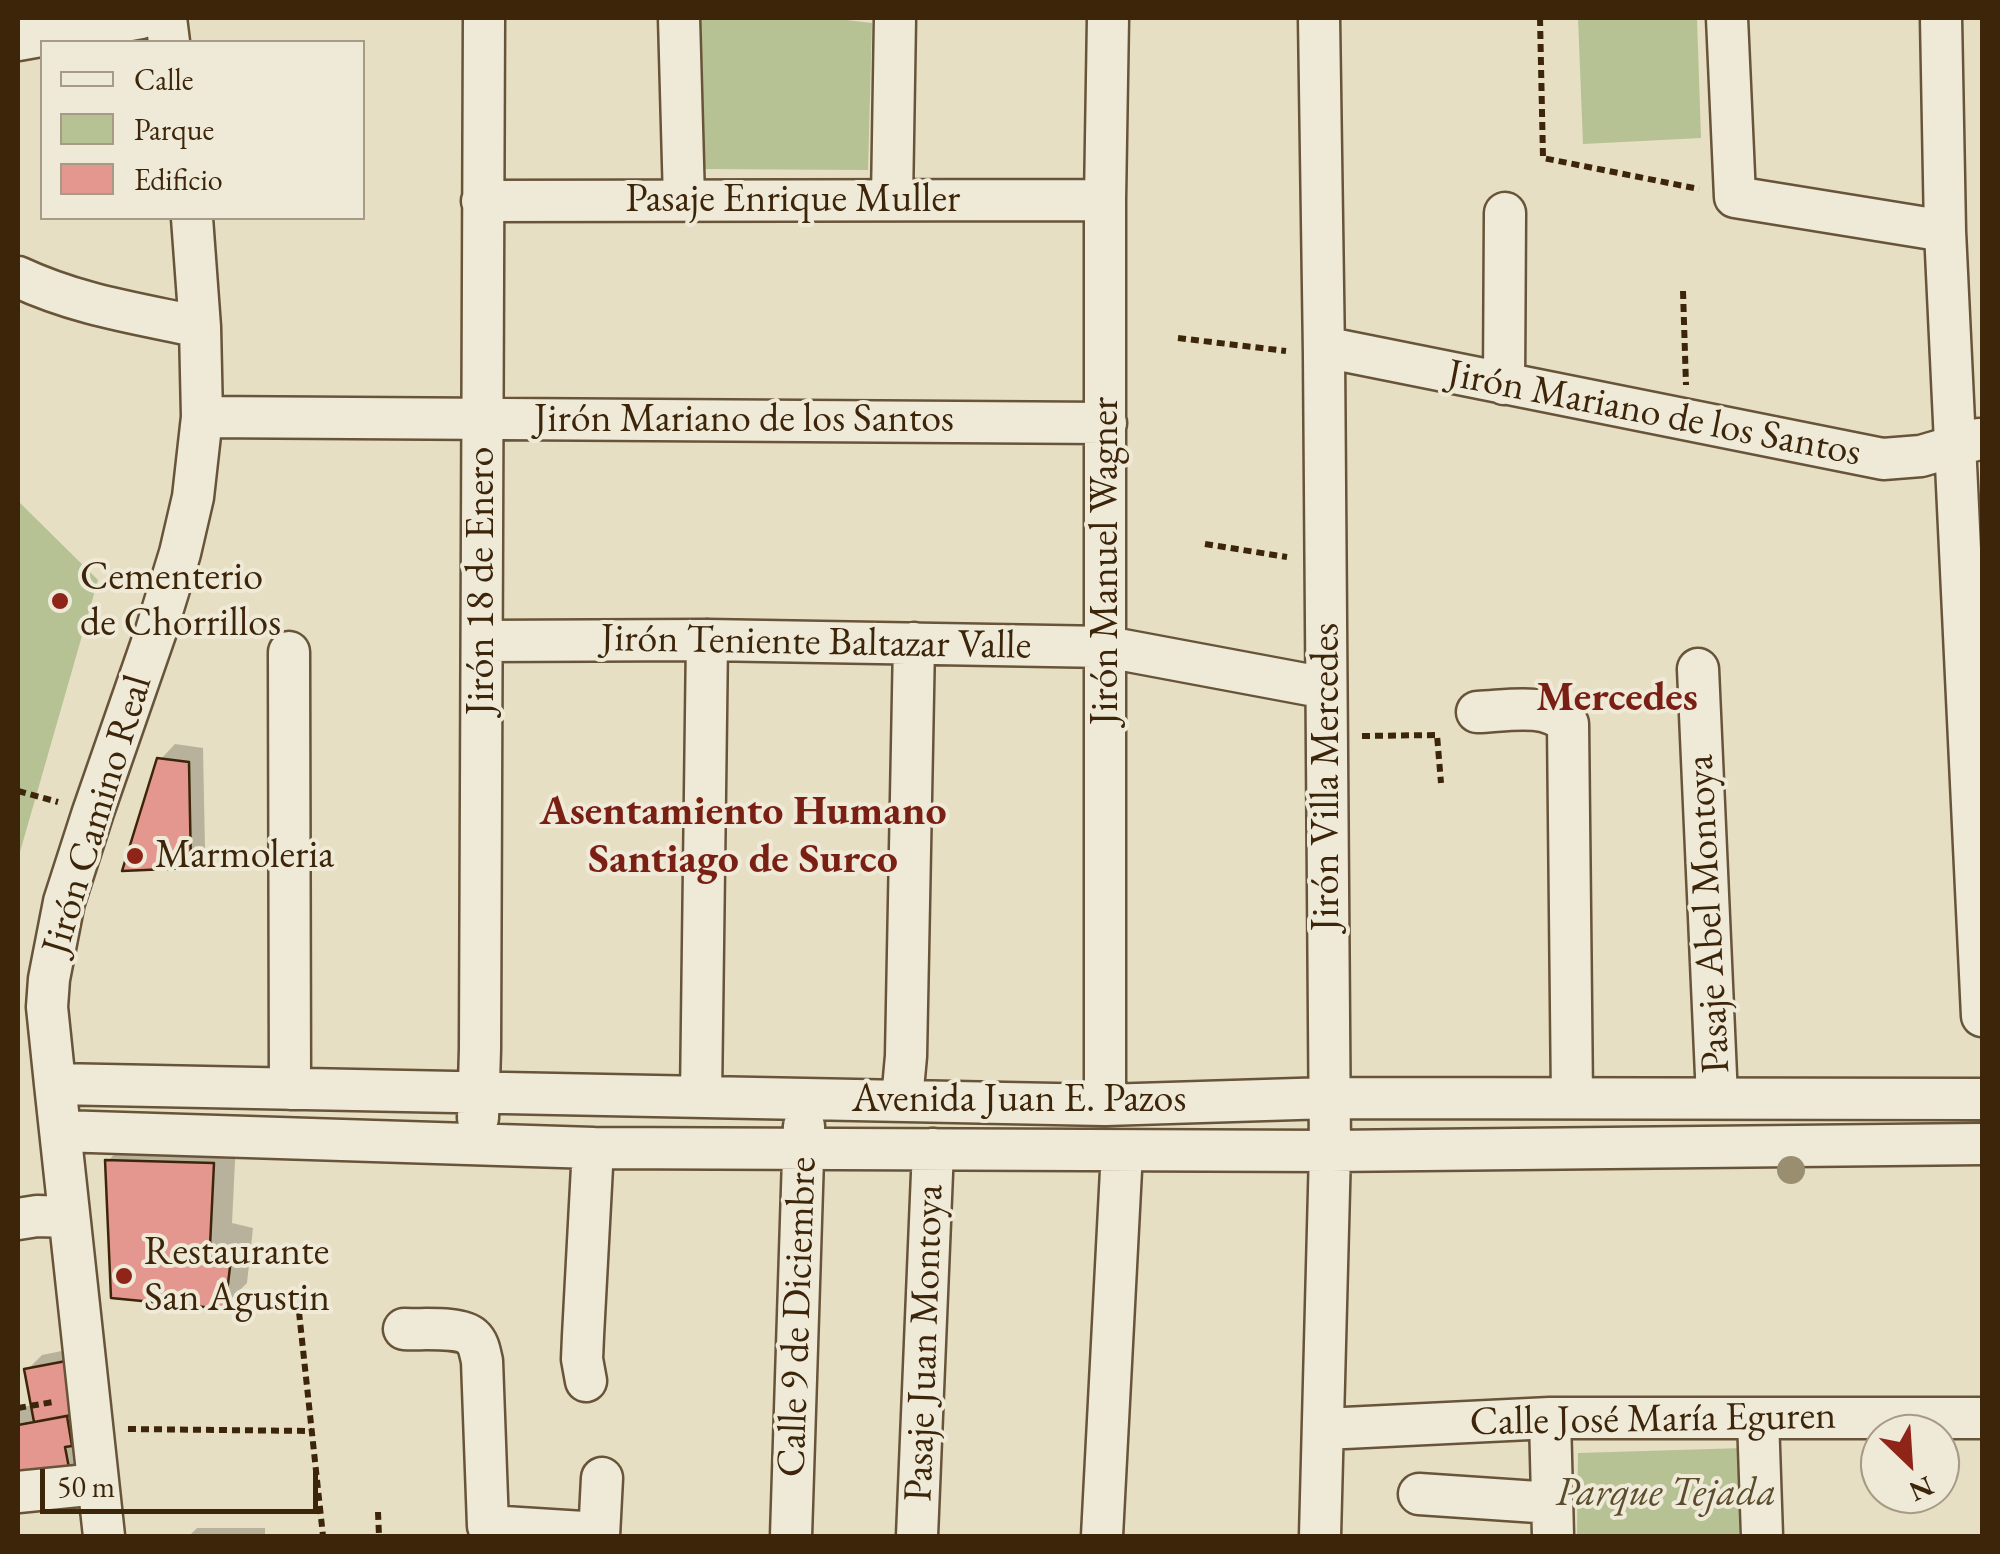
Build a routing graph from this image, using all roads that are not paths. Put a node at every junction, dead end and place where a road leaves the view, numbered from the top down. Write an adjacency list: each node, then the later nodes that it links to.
1 (141, 18): 9 (street)
2 (484, 18): 13 (street, Jirón 18 de Enero)
3 (679, 18): 10 (street)
4 (895, 18): 11 (street)
5 (1108, 18): 12 (street, Jirón Manuel Wagner)
6 (1319, 18): 19 (street, Jirón Villa Mercedes)
7 (1727, 18): 16 (street)
8 (1941, 18): 16 (street)
9 (18, 40)
10 (684, 200): 11 (street, Pasaje Enrique Muller); 13 (street, Pasaje Enrique Muller)
11 (892, 200): 12 (street, Pasaje Enrique Muller)
12 (1105, 200): 23 (street, Jirón Manuel Wagner)
13 (482, 201): 22 (street, Jirón 18 de Enero)
14 (1505, 213): 20 (street)
15 (192, 220): 18 (street, Jirón Camino Real)
16 (1945, 230): 24 (street)
17 (18, 277): 18 (street)
18 (200, 327): 21 (street, Jirón Camino Real)
19 (1324, 351): 20 (street, Jirón Mariano de los Santos); 32 (street, Jirón Villa Mercedes)
20 (1504, 384): 24 (street, Jirón Mariano de los Santos)
21 (202, 417): 22 (street, Jirón Mariano de los Santos); 35 (street, Jirón Camino Real)
22 (482, 419): 23 (street, Jirón Mariano de los Santos); 26 (street, Jirón 18 de Enero)
23 (1106, 423): 28 (street, Jirón Manuel Wagner)
24 (1970, 443): 30 (street)
25 (707, 640): 26 (street, Jirón Teniente Baltazar Valle); 27 (street, Jirón Teniente Baltazar Valle); 39 (street)
26 (482, 641): 38 (street, Jirón 18 de Enero)
27 (914, 644): 28 (street, Jirón Teniente Baltazar Valle); 45 (street)
28 (1106, 647): 32 (street, Jirón Teniente Baltazar Valle); 46 (street, Jirón Manuel Wagner)
29 (289, 652): 37 (street)
30 (1975, 657): 34 (street)
31 (1698, 669): 43 (street, Pasaje Abel Montoya)
32 (1326, 688): 41 (street, Jirón Villa Mercedes)
33 (1478, 712): 42 (street)
34 (1982, 1016)
35 (33, 1024): 36 (street, Jirón Camino Real)
36 (54, 1084): 37 (street, Avenida Juan E. Pazos); 47 (street, Jirón Camino Real)
37 (290, 1089): 38 (street, Avenida Juan E. Pazos)
38 (478, 1092): 39 (street, Avenida Juan E. Pazos); 48 (street, Jirón 18 de Enero)
39 (701, 1097): 40 (street, Avenida Juan E. Pazos)
40 (804, 1098): 45 (street, Avenida Juan E. Pazos); 51 (street, Calle 9 de Diciembre)
41 (1329, 1098): 42 (street, Avenida Juan E. Pazos); 46 (street, Avenida Juan E. Pazos); 54 (street, Jirón Villa Mercedes)
42 (1572, 1098): 43 (street, Avenida Juan E. Pazos)
43 (1717, 1098): 44 (street, Avenida Juan E. Pazos)
44 (1982, 1099)
45 (902, 1100): 46 (street, Avenida Juan E. Pazos)
46 (1105, 1104)
47 (60, 1131): 48 (street, Avenida Juan E. Pazos); 56 (street, Jirón Camino Real)
48 (478, 1144): 50 (street, Avenida Juan E. Pazos)
49 (1982, 1144): 54 (street, Avenida Juan E. Pazos)
50 (593, 1148): 51 (street, Avenida Juan E. Pazos); 59 (street)
51 (803, 1149): 52 (street, Avenida Juan E. Pazos); 72 (street, Calle 9 de Diciembre)
52 (932, 1149): 53 (street, Avenida Juan E. Pazos); 73 (street, Pasaje Juan Montoya)
53 (1122, 1150): 54 (street, Avenida Juan E. Pazos); 74 (street)
54 (1330, 1150): 63 (street, Jirón Villa Mercedes)
55 (18, 1192): 56 (street)
56 (67, 1202): 57 (street); 65 (street, Jirón Camino Real)
57 (18, 1219)
58 (404, 1329): 69 (street)
59 (586, 1381)
60 (1550, 1418): 61 (street, Calle José María Eguren); 63 (street, Calle José María Eguren); 68 (street)
61 (1758, 1418): 62 (street, Calle José María Eguren); 76 (street)
62 (1982, 1418)
63 (1324, 1429): 75 (street, Jirón Villa Mercedes)
64 (602, 1478): 70 (street)
65 (98, 1484): 66 (street); 71 (street, Jirón Camino Real)
66 (18, 1492)
67 (1418, 1494): 68 (street)
68 (1552, 1520)
69 (488, 1531): 70 (street)
70 (599, 1535)
71 (104, 1536)
72 (792, 1536)
73 (917, 1536)
74 (1102, 1536)
75 (1320, 1536)
76 (1762, 1536)

